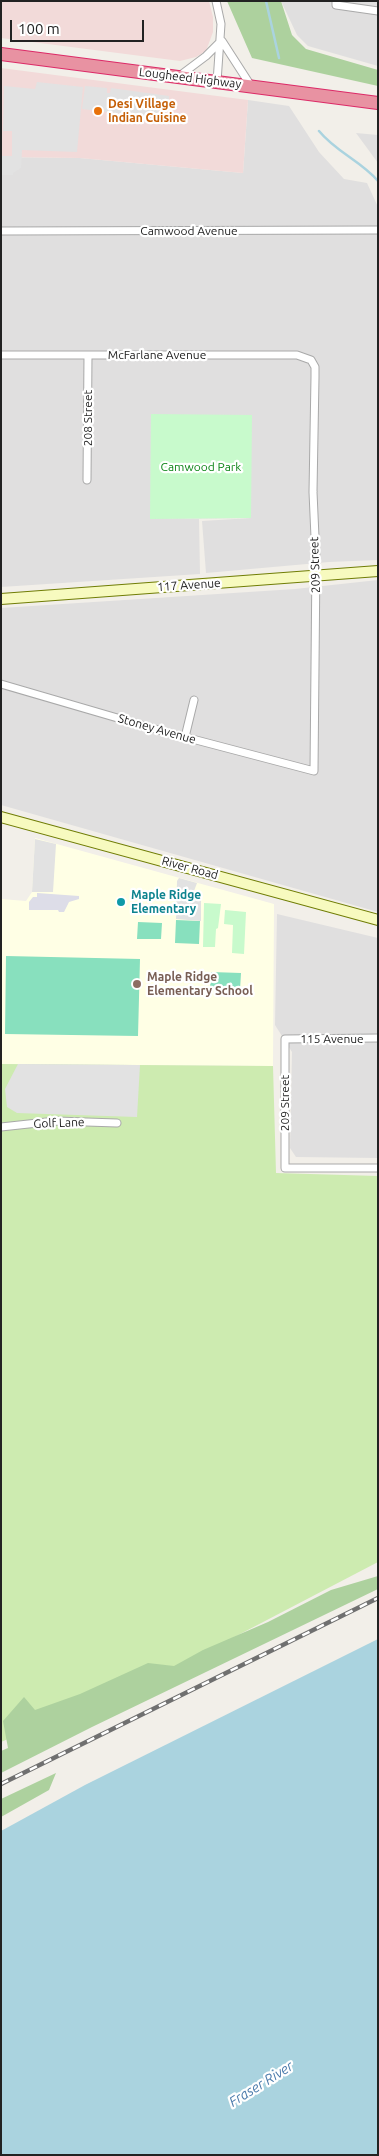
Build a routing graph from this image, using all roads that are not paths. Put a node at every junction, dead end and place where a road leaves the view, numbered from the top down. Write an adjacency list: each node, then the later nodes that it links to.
1 (216, 1): 4 (street)
2 (336, 3): 3 (street)
3 (378, 11)
4 (221, 40): 6 (street); 7 (street); 8 (street)
5 (1, 54): 6 (highway, Lougheed Highway)
6 (178, 77): 7 (highway, Lougheed Highway)
7 (217, 82): 8 (highway, Lougheed Highway)
8 (252, 86): 9 (highway, Lougheed Highway)
9 (378, 103)
10 (378, 230): 11 (street, Camwood Avenue)
11 (1, 231)
12 (1, 355): 13 (street, McFarlane Avenue)
13 (88, 355): 14 (street, McFarlane Avenue); 15 (street, 208 Street)
14 (311, 360): 17 (street, 209 Street)
15 (87, 480)
16 (378, 571): 17 (street, 117 Avenue)
17 (316, 575): 18 (street, 117 Avenue); 22 (street, 209 Street)
18 (1, 599)
19 (1, 684): 21 (street, Stoney Avenue)
20 (194, 700): 21 (street)
21 (185, 737): 22 (street, Stoney Avenue)
22 (314, 771)
23 (1, 817): 24 (street, River Road)
24 (378, 920)
25 (378, 1038): 26 (street, 115 Avenue)
26 (286, 1039): 29 (street, 209 Street)
27 (117, 1123): 28 (street, Golf Lane)
28 (1, 1127)
29 (378, 1168)

